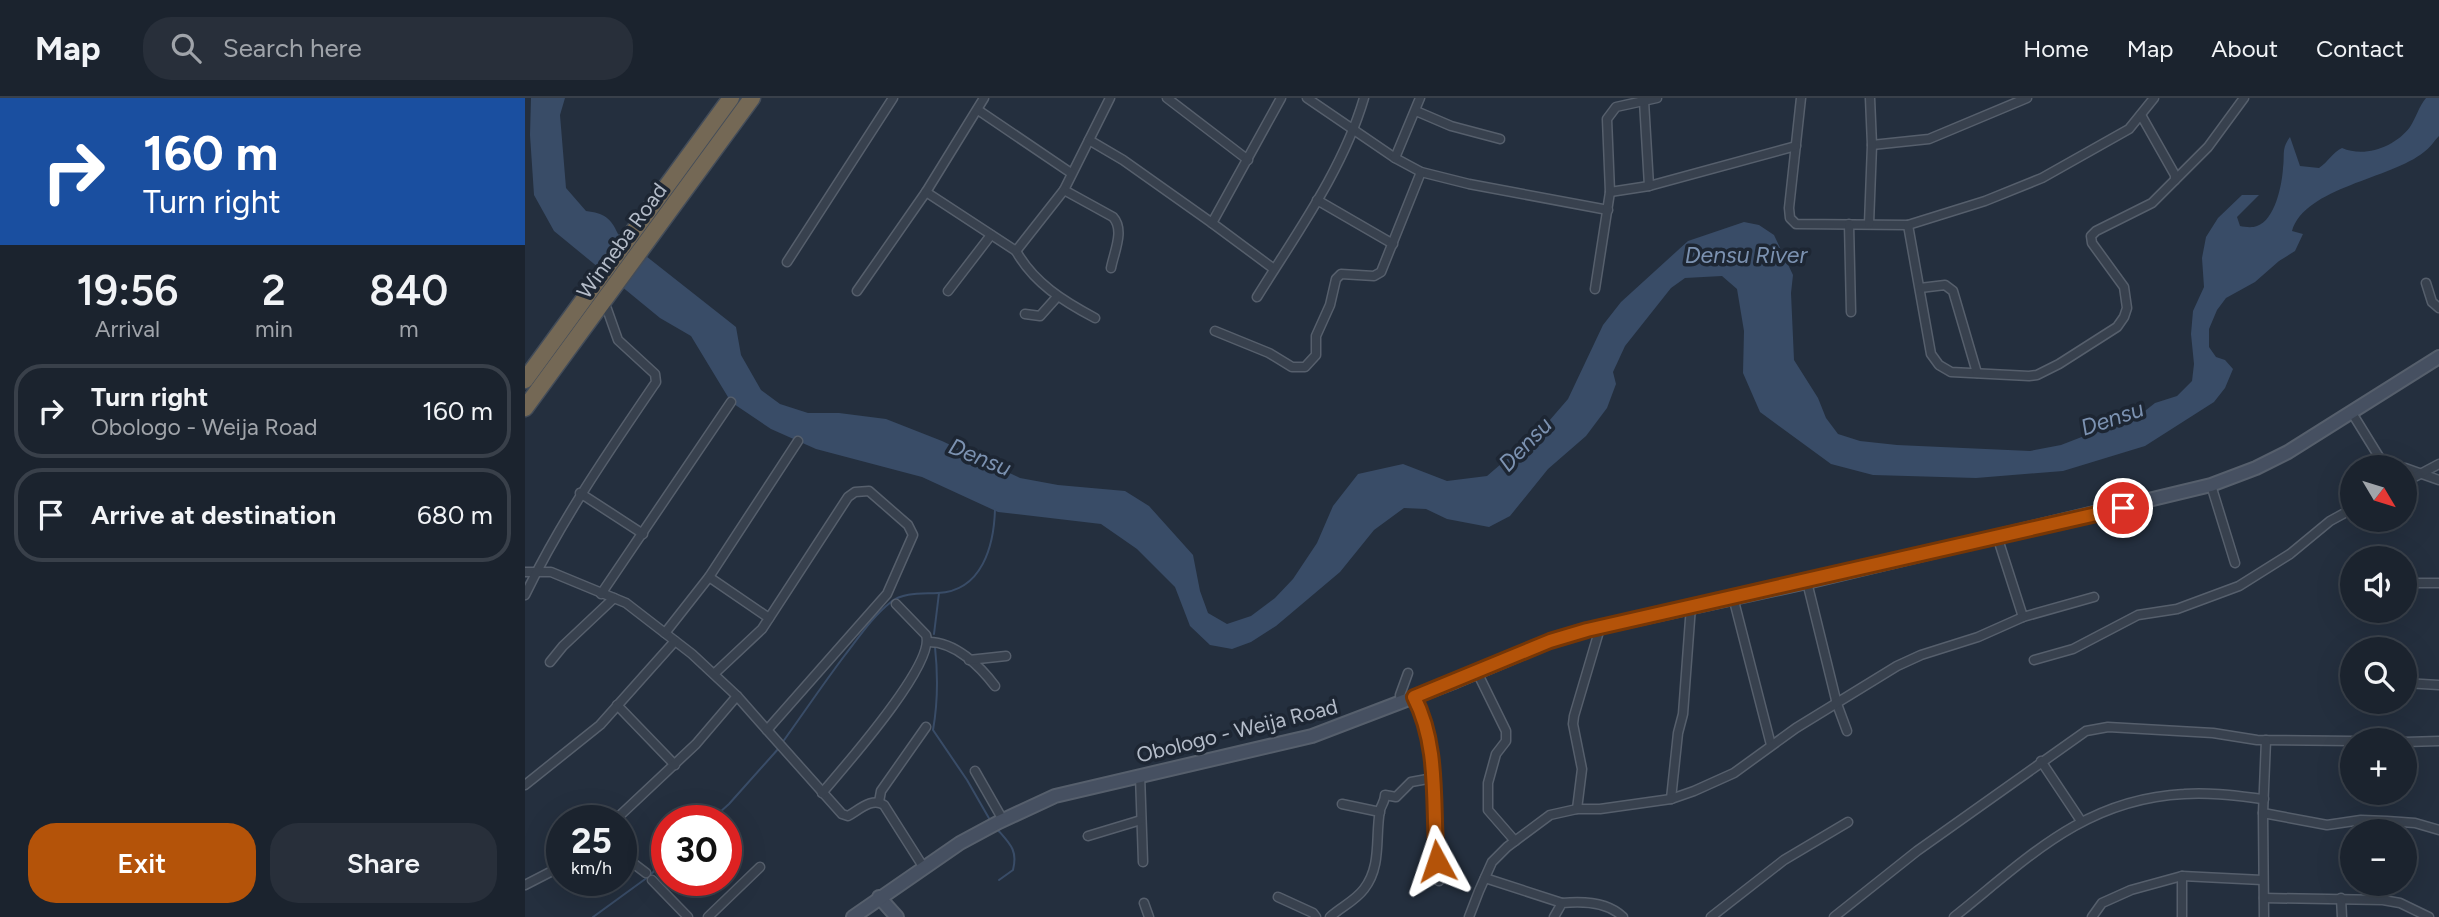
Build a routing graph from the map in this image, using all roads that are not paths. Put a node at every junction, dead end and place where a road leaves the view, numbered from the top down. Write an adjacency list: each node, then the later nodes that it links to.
1 (731, 98): 62 (highway, Winneba Road)
2 (752, 98): 54 (highway, Winneba Road)
3 (893, 98): 44 (street)
4 (984, 98): 18 (street)
5 (1110, 98): 23 (street)
6 (1167, 98): 27 (street)
7 (1281, 98): 27 (street)
8 (1307, 98): 21 (street)
9 (1364, 98): 21 (street)
10 (1420, 98): 19 (street)
11 (1657, 98): 17 (street)
12 (1801, 98): 25 (street)
13 (1870, 98): 24 (street)
14 (2027, 98): 24 (street)
15 (2154, 98): 20 (street)
16 (2244, 98): 30 (street)
17 (1644, 101): 31 (street); 34 (street)
18 (978, 110): 29 (street); 33 (street)
19 (1416, 111): 22 (street); 26 (street)
20 (2141, 115): 30 (street); 40 (street)
21 (1355, 129): 26 (street); 35 (street)
22 (1500, 139)
23 (1089, 140): 29 (street); 37 (street)
24 (1872, 145): 39 (street)
25 (1796, 146): 31 (street); 38 (street)
26 (1395, 158): 28 (street)
27 (1248, 160): 37 (street)
28 (1421, 172): 36 (street); 42 (street)
29 (1071, 173): 32 (street)
30 (2175, 180): 61 (street)
31 (1649, 186): 34 (street)
32 (1064, 190): 43 (street); 45 (street)
33 (926, 192): 41 (street); 50 (street)
34 (1610, 192): 36 (street)
35 (1317, 200): 42 (street); 46 (street)
36 (1608, 210): 49 (street)
37 (1212, 223): 46 (street)
38 (1849, 224): 39 (street); 56 (street)
39 (1869, 224): 40 (street)
40 (1908, 226): 48 (street)
41 (991, 235): 43 (street); 51 (street)
42 (1393, 244): 59 (street)
43 (1016, 251): 52 (street)
44 (786, 262)
45 (1111, 268)
46 (1274, 269): 53 (street)
47 (2427, 283): 55 (street)
48 (1920, 288): 61 (street); 61 (street)
49 (1595, 289)
50 (856, 291)
51 (948, 291)
52 (1057, 297): 57 (street); 58 (street)
53 (1257, 297)
54 (608, 302): 64 (highway, Winneba Road); 74 (street)
55 (2439, 308)
56 (1851, 312)
57 (1025, 314)
58 (1095, 318)
59 (1215, 331)
60 (2439, 357): 65 (street, Obologo - Weija Road)
61 (1977, 373)
62 (525, 380)
63 (731, 402): 76 (street)
64 (525, 408)
65 (2351, 413): 67 (street); 73 (street, Obologo - Weija Road)
66 (798, 441): 81 (street)
67 (2379, 455)
68 (2439, 464): 70 (street)
69 (2417, 472): 70 (street)
70 (2421, 473): 71 (street); 72 (street)
71 (2417, 475)
72 (2439, 481)
73 (2211, 485): 77 (street, Obologo - Weija Road); 78 (street)
74 (580, 493): 76 (street); 79 (street)
75 (2340, 516): 100 (street)
76 (643, 534): 85 (street)
77 (1997, 536): 82 (street, Obologo - Weija Road); 92 (street)
78 (2235, 564)
79 (537, 571): 80 (street); 85 (street); 86 (street)
80 (525, 572)
81 (709, 577): 93 (street); 95 (street)
82 (1807, 582): 87 (street, Obologo - Weija Road); 111 (street)
83 (2417, 583): 84 (street)
84 (2439, 583)
85 (601, 594): 89 (street)
86 (525, 595)
87 (1733, 597): 91 (street, Obologo - Weija Road); 120 (street)
88 (2094, 597): 92 (street)
89 (614, 598): 95 (street); 101 (street)
90 (896, 604): 97 (street)
91 (1691, 606): 94 (street, Obologo - Weija Road); 128 (street)
92 (2023, 617): 111 (street)
93 (769, 618): 104 (street); 114 (street)
94 (1600, 628): 102 (street, Obologo - Weija Road); 133 (street)
95 (665, 633): 96 (street)
96 (675, 641): 104 (street); 112 (street)
97 (929, 642): 99 (street); 127 (street)
98 (1006, 656): 99 (street)
99 (969, 660): 107 (street)
100 (2034, 660)
101 (550, 662)
102 (1477, 672): 109 (street, Obologo - Weija Road); 142 (street)
103 (1408, 673): 110 (street)
104 (714, 674): 108 (street)
105 (2417, 684): 106 (street)
106 (2439, 685)
107 (995, 686)
108 (737, 696): 114 (street); 122 (street)
109 (1414, 697): 110 (street, Obologo - Weija Road); 125 (street)
110 (1401, 703): 124 (street, Obologo - Weija Road)
111 (1837, 704): 115 (street); 120 (street)
112 (617, 705): 122 (street); 126 (street)
113 (926, 727): 130 (street)
114 (767, 730): 127 (street)
115 (1847, 731)
116 (2266, 740): 117 (street); 121 (street); 129 (street)
117 (2340, 741)
118 (2439, 741): 119 (street)
119 (2417, 742)
120 (1771, 745): 128 (street)
121 (2041, 761): 138 (street); 170 (street)
122 (675, 765): 132 (street)
123 (975, 771): 136 (street)
124 (1140, 775): 136 (street, Obologo - Weija Road); 137 (street)
125 (1433, 778): 134 (street); 151 (street)
126 (525, 785)
127 (822, 793): 130 (street)
128 (1671, 799): 133 (street)
129 (2264, 799): 135 (street); 138 (street)
130 (879, 802): 146 (street)
131 (1342, 804): 134 (street)
132 (631, 805)
133 (1577, 809): 142 (street)
134 (1380, 812): 165 (street)
135 (2263, 813): 140 (street); 150 (street)
136 (1003, 820): 146 (street, Obologo - Weija Road)
137 (1141, 820): 141 (street); 143 (street)
138 (2081, 821): 171 (street)
139 (1847, 822): 169 (street)
140 (2439, 830)
141 (1088, 836)
142 (1515, 841): 149 (street)
143 (1143, 862)
144 (637, 867): 159 (street)
145 (760, 867): 160 (street)
146 (924, 868): 153 (street, Obologo - Weija Road)
147 (546, 874): 152 (street)
148 (2182, 876): 150 (street); 172 (street); 173 (street)
149 (1485, 878): 158 (street); 166 (street)
150 (2262, 880): 155 (street)
151 (1439, 881)
152 (525, 885)
153 (879, 897): 161 (street, Obologo - Weija Road); 162 (street)
154 (1279, 897): 164 (street)
155 (2264, 898): 156 (street); 174 (street)
156 (2341, 898): 175 (street); 176 (street)
157 (1144, 903): 163 (street)
158 (1562, 903): 167 (street); 168 (street)
159 (688, 917)
160 (708, 917)
161 (853, 917)
162 (897, 917)
163 (1149, 917)
164 (1316, 917)
165 (1330, 917)
166 (1469, 917)
167 (1555, 917)
168 (1623, 917)
169 (1711, 917)
170 (1834, 917)
171 (1954, 917)
172 (2092, 917)
173 (2182, 917)
174 (2264, 917)
175 (2342, 917)
176 (2429, 917)

